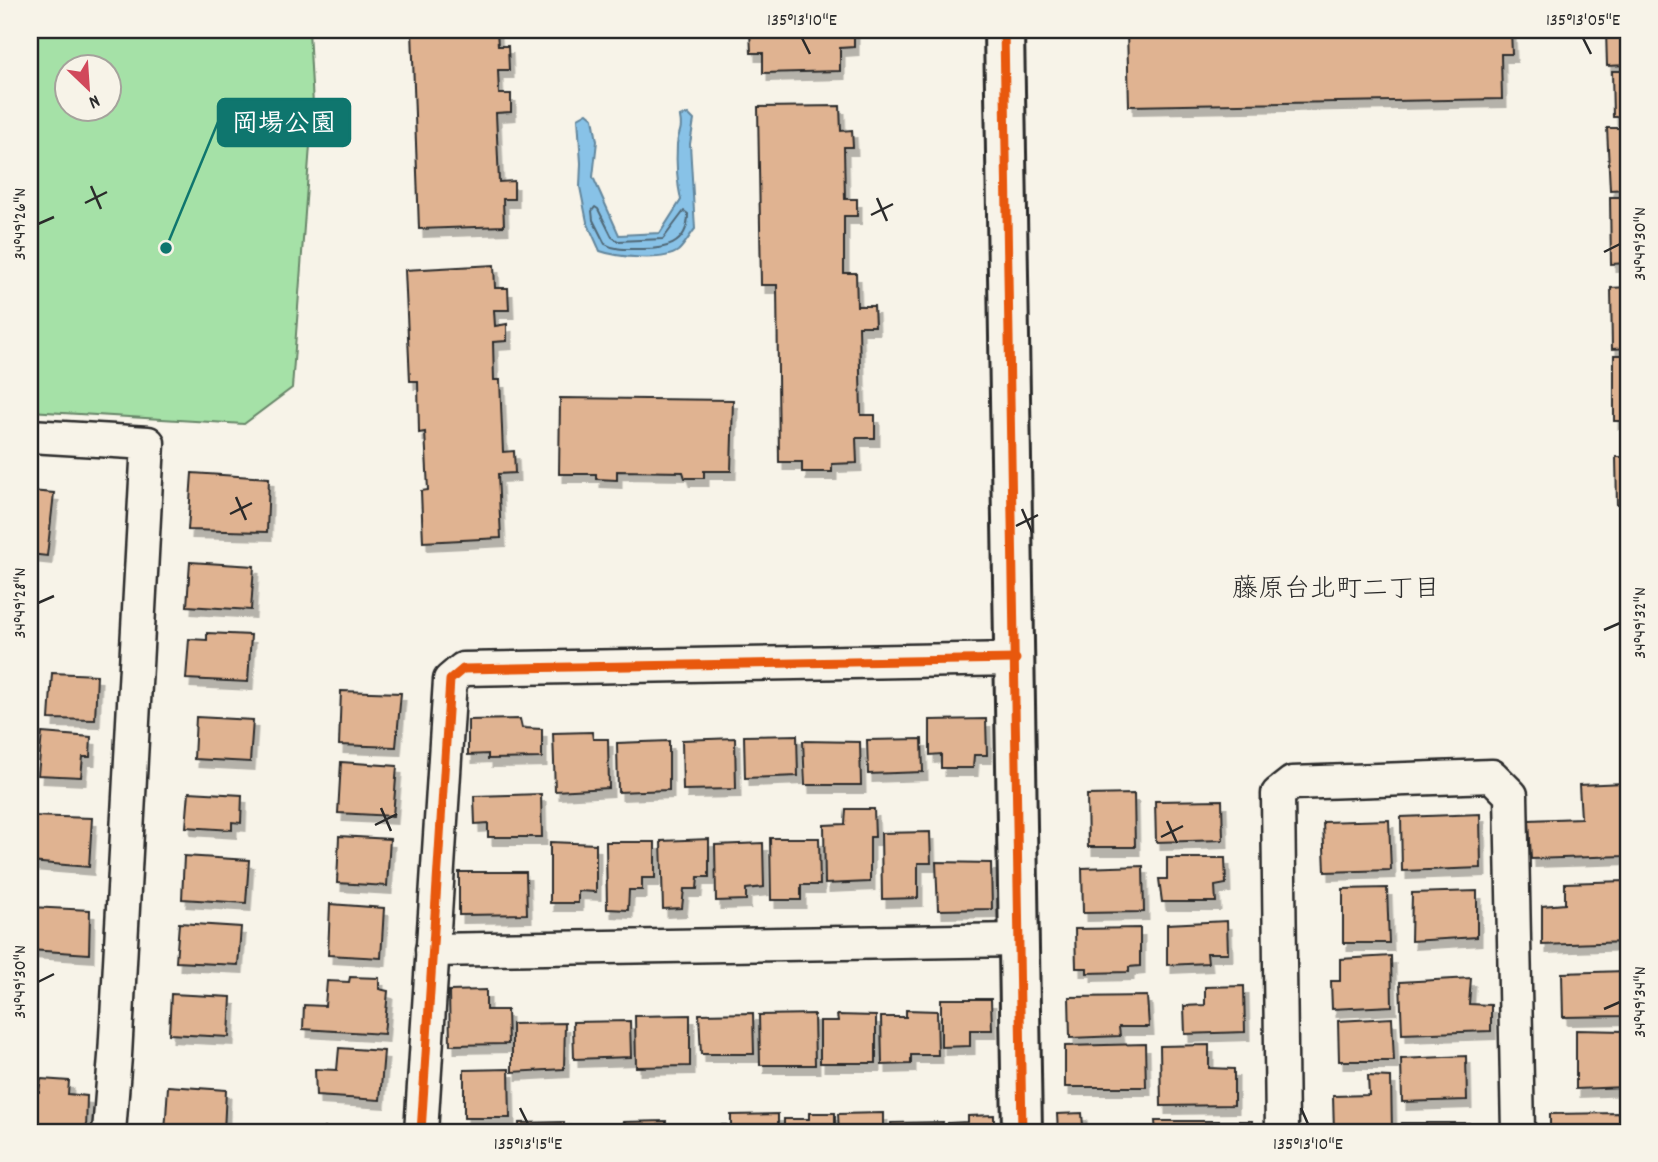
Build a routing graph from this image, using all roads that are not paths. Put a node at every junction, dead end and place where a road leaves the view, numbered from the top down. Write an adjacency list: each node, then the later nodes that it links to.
1 (1004, 30): 3 (street)
2 (30, 436): 6 (street)
3 (1016, 660): 4 (street); 5 (street)
4 (1018, 940): 5 (street); 8 (street)
5 (432, 950): 7 (street)
6 (109, 1132)
7 (421, 1132)
8 (1022, 1132)
9 (1282, 1132): 10 (street)
10 (1518, 1132)

